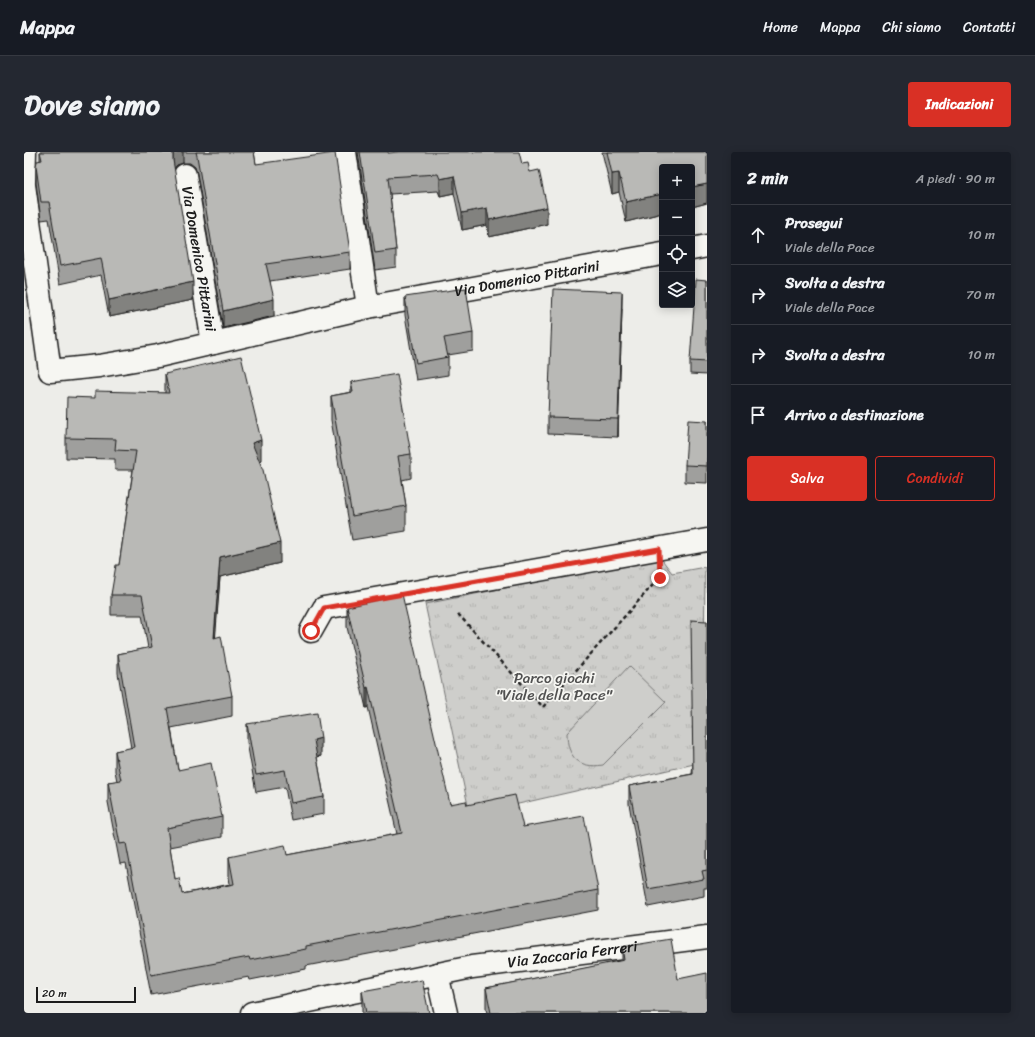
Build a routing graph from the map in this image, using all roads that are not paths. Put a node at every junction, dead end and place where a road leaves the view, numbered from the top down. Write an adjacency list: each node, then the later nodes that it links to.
1 (25, 152): 4 (street)
2 (345, 152): 9 (street)
3 (185, 175): 10 (street, Via Domenico Pittarini)
4 (24, 181)
5 (24, 185): 10 (street, Via Domenico Pittarini)
6 (707, 246): 7 (street)
7 (695, 248)
8 (659, 255): 9 (street, Via Domenico Pittarini)
9 (368, 307): 10 (street, Via Domenico Pittarini)
10 (213, 343)
11 (707, 540): 12 (street)
12 (311, 631)
13 (707, 937): 14 (street, Via Zaccaria Ferreri)
14 (437, 974): 15 (street, Via Zaccaria Ferreri); 16 (street)
15 (252, 1013)
16 (446, 1013)

